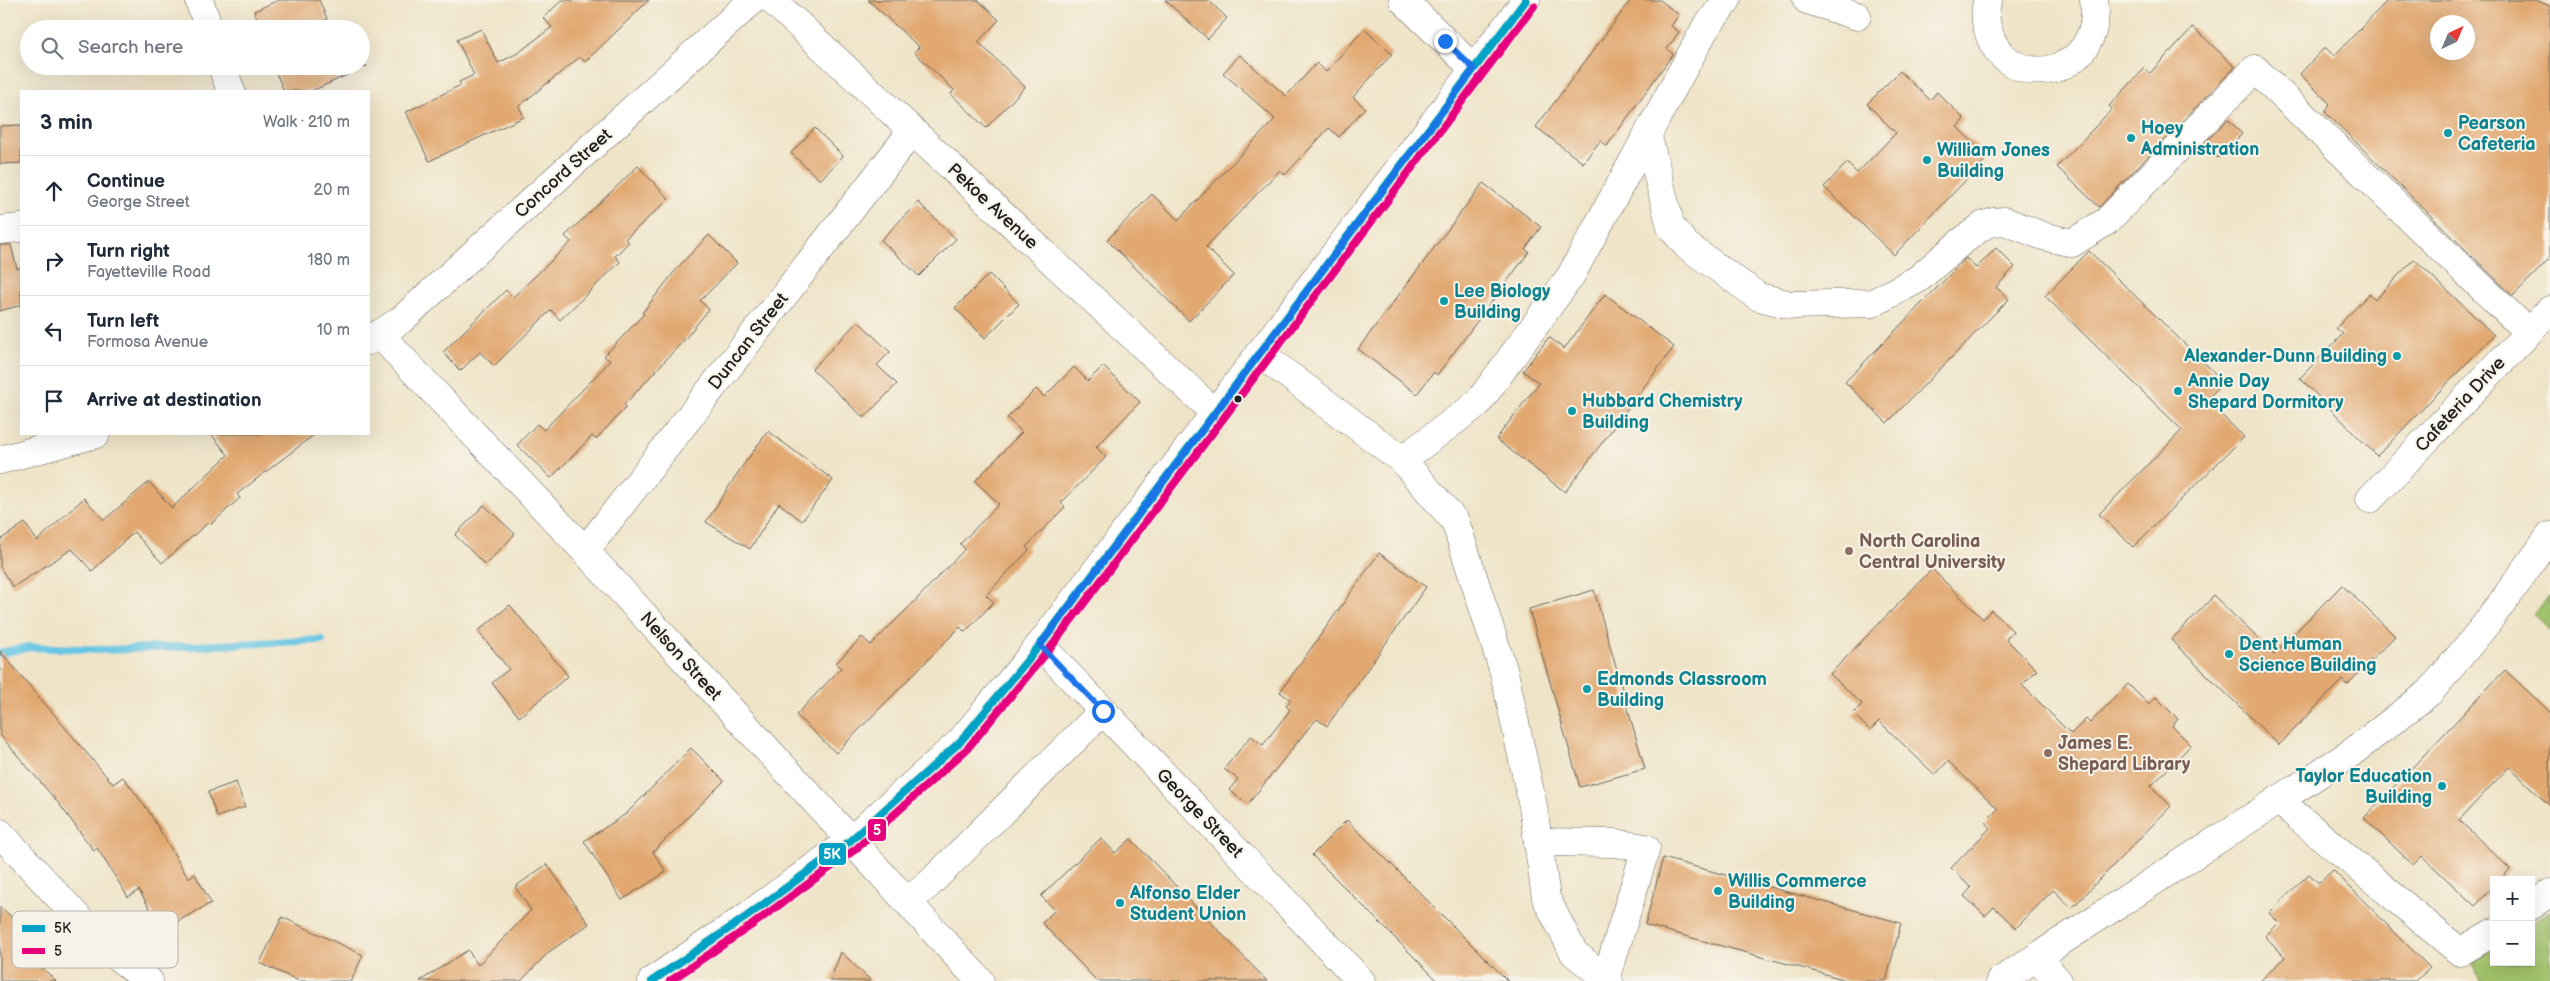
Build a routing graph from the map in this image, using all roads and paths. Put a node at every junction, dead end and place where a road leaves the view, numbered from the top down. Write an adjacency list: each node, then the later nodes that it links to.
1 (199, 0): 11 (street)
2 (753, 0): 21 (street, Concord Street)
3 (772, 0): 15 (street, Pekoe Avenue)
4 (1403, 0): 12 (street)
5 (1526, 0): 12 (street)
6 (1727, 0): 16 (street)
7 (1807, 0): 10 (street)
8 (1988, 0): 9 (street)
9 (2094, 0)
10 (1857, 16)
11 (206, 20)
12 (1474, 69): 22 (street)
13 (225, 75): 14 (street)
14 (231, 90)
15 (912, 131): 23 (street, Pekoe Avenue); 29 (street, Duncan Street)
16 (1648, 137): 20 (street); 26 (street)
17 (20, 228): 18 (street)
18 (0, 230)
19 (2550, 310): 20 (street, Cafeteria Drive)
20 (2528, 332): 27 (street, Cafeteria Drive)
21 (374, 338): 29 (street, Nelson Street)
22 (1259, 353): 23 (street); 26 (street)
23 (1214, 412): 30 (street)
24 (92, 435): 25 (street)
25 (0, 460)
26 (1402, 460): 35 (street)
27 (2370, 499)
28 (2550, 536): 32 (street)
29 (585, 551): 34 (street, Nelson Street)
30 (1040, 645): 31 (street, George Street); 34 (street)
31 (1103, 711): 37 (street); 47 (street, George Street)
32 (2278, 800): 40 (street); 41 (street)
33 (0, 833): 39 (street)
34 (850, 841): 37 (street, Nelson Street); 45 (street)
35 (1538, 842): 43 (street); 43 (street)
36 (2550, 892): 38 (street)
37 (907, 902): 46 (street, Nelson Street)
38 (2535, 903)
39 (72, 911)
40 (2490, 934)
41 (2038, 957): 48 (street); 49 (street)
42 (131, 968): 44 (street)
43 (1607, 980)
44 (148, 981)
45 (652, 981)
46 (980, 981)
47 (1360, 981)
48 (2000, 981)
49 (2058, 981)

